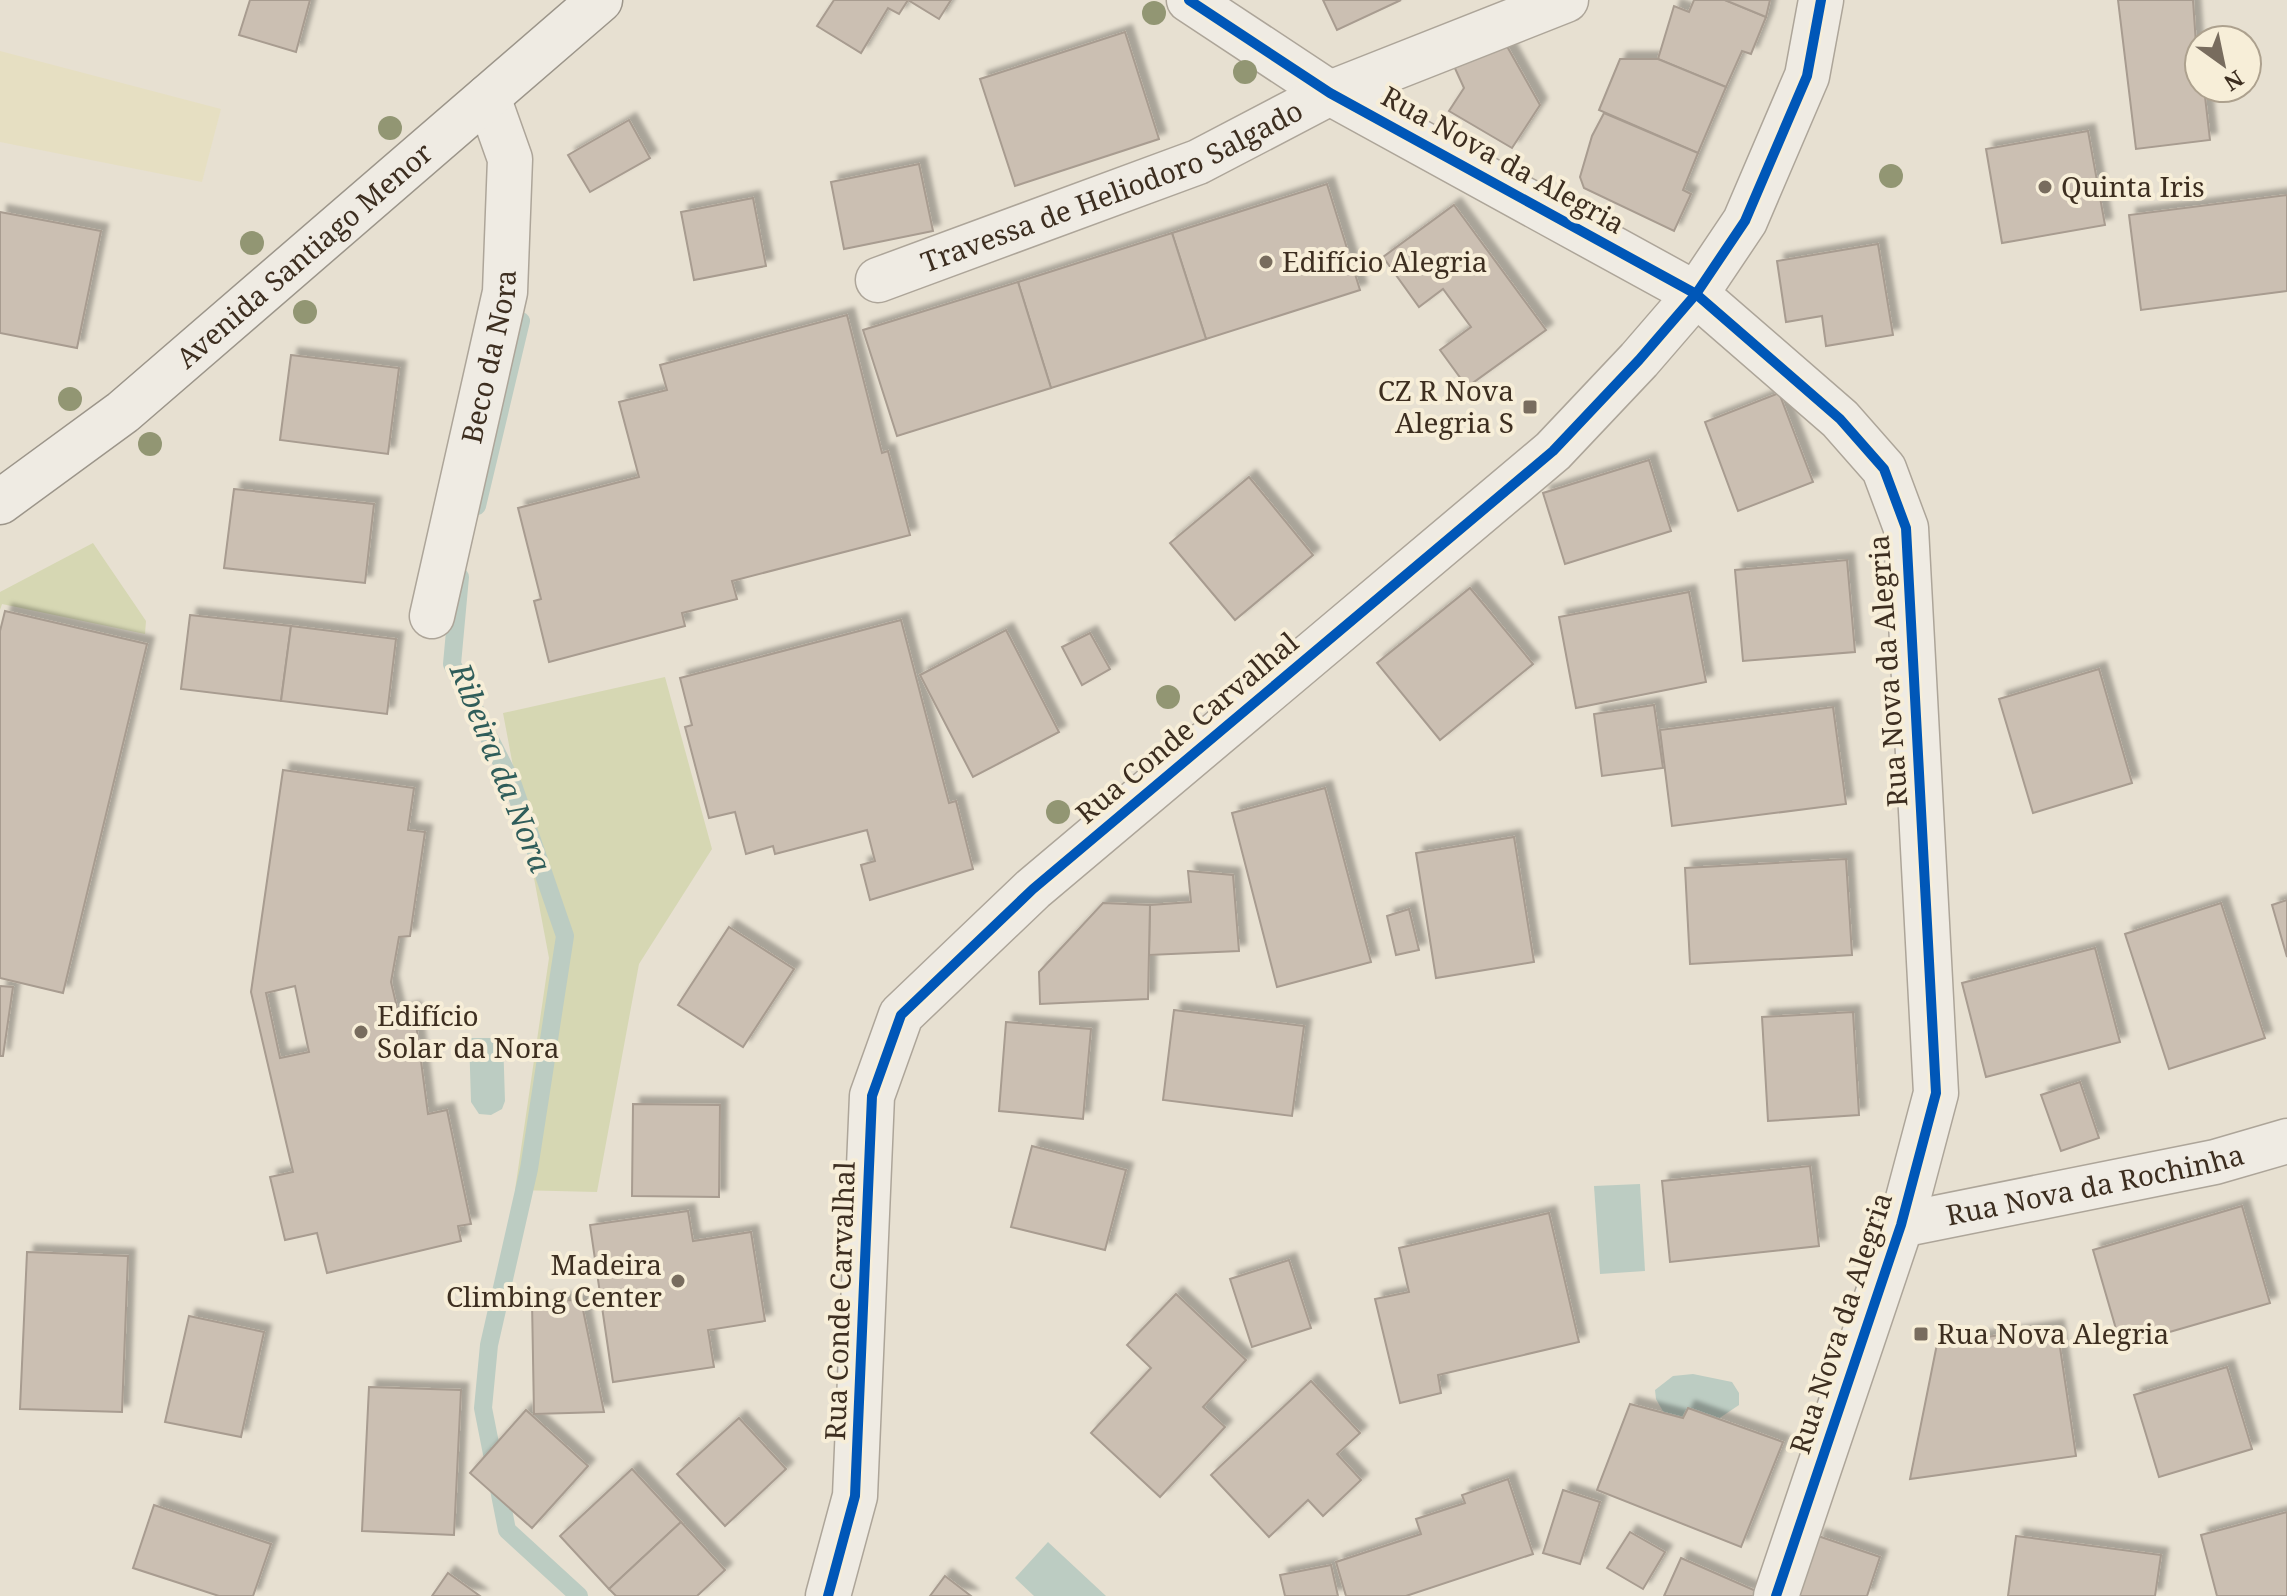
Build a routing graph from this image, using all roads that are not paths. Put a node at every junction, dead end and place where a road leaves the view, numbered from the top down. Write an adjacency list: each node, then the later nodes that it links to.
1 (600, 0): 6 (street, Avenida Santiago Menor)
2 (1189, 0): 5 (street, Rua Nova da Alegria)
3 (1566, 0): 5 (street, Travessa de Heliodoro Salgado)
4 (1821, 0): 8 (street, Rua Conde Carvalhal)
5 (1330, 93): 7 (street, Travessa de Heliodoro Salgado); 8 (street, Rua Nova da Alegria)
6 (488, 97): 9 (street, Avenida Santiago Menor); 10 (street, Beco da Nora)
7 (878, 280)
8 (1696, 294): 12 (street, Rua Nova da Alegria); 13 (street, Rua Conde Carvalhal)
9 (0, 502)
10 (432, 616)
11 (2287, 1141): 12 (street, Rua Nova da Rochinha)
12 (1901, 1225): 14 (street, Rua Nova da Alegria)
13 (828, 1596)
14 (1776, 1596)

